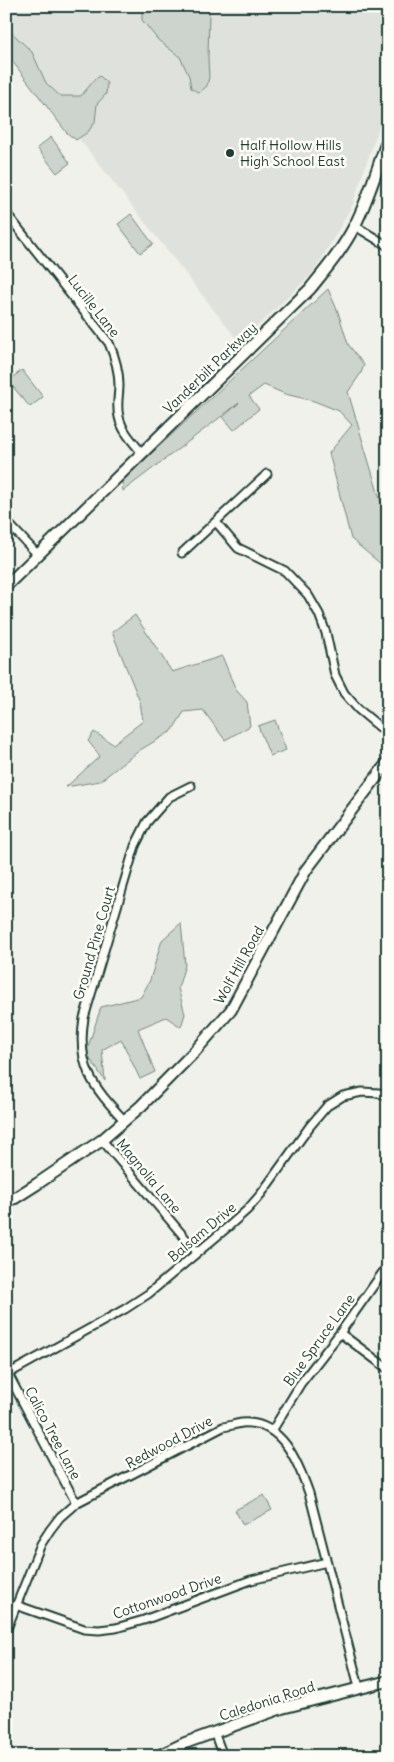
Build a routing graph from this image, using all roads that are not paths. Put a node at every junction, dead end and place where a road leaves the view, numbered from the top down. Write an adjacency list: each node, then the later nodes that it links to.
1 (388, 139): 3 (street, Vanderbilt Parkway)
2 (6, 213): 5 (street, Lucille Lane)
3 (354, 226): 4 (street); 5 (street, Vanderbilt Parkway)
4 (388, 246)
5 (142, 453): 10 (street, Vanderbilt Parkway)
6 (267, 474): 8 (street)
7 (6, 521): 10 (street)
8 (216, 522): 9 (street); 12 (street)
9 (182, 553)
10 (38, 555): 11 (street, Vanderbilt Parkway)
11 (6, 586)
12 (388, 734)
13 (388, 762): 16 (street, Wolf Hill Road)
14 (191, 786): 16 (street, Ground Pine Court)
15 (388, 1097): 19 (street, Balsam Drive)
16 (124, 1120): 17 (street, Wolf Hill Road)
17 (102, 1140): 18 (street, Wolf Hill Road); 19 (street, Magnolia Lane)
18 (6, 1201)
19 (197, 1252): 23 (street, Balsam Drive)
20 (388, 1265): 21 (street, Blue Spruce Lane)
21 (340, 1333): 22 (street); 24 (street, Blue Spruce Lane)
22 (388, 1369)
23 (7, 1375): 25 (street, Calico Tree Lane)
24 (272, 1431): 25 (street, Redwood Drive); 26 (street)
25 (76, 1504): 27 (street, Redwood Drive)
26 (327, 1562): 27 (street, Cottonwood Drive); 30 (street)
27 (16, 1605): 28 (street, Redwood Drive)
28 (6, 1631)
29 (388, 1681): 30 (street, Caledonia Road)
30 (359, 1688): 31 (street, Caledonia Road)
31 (214, 1732): 32 (street, Caledonia Road); 33 (street)
32 (158, 1756)
33 (223, 1756)

